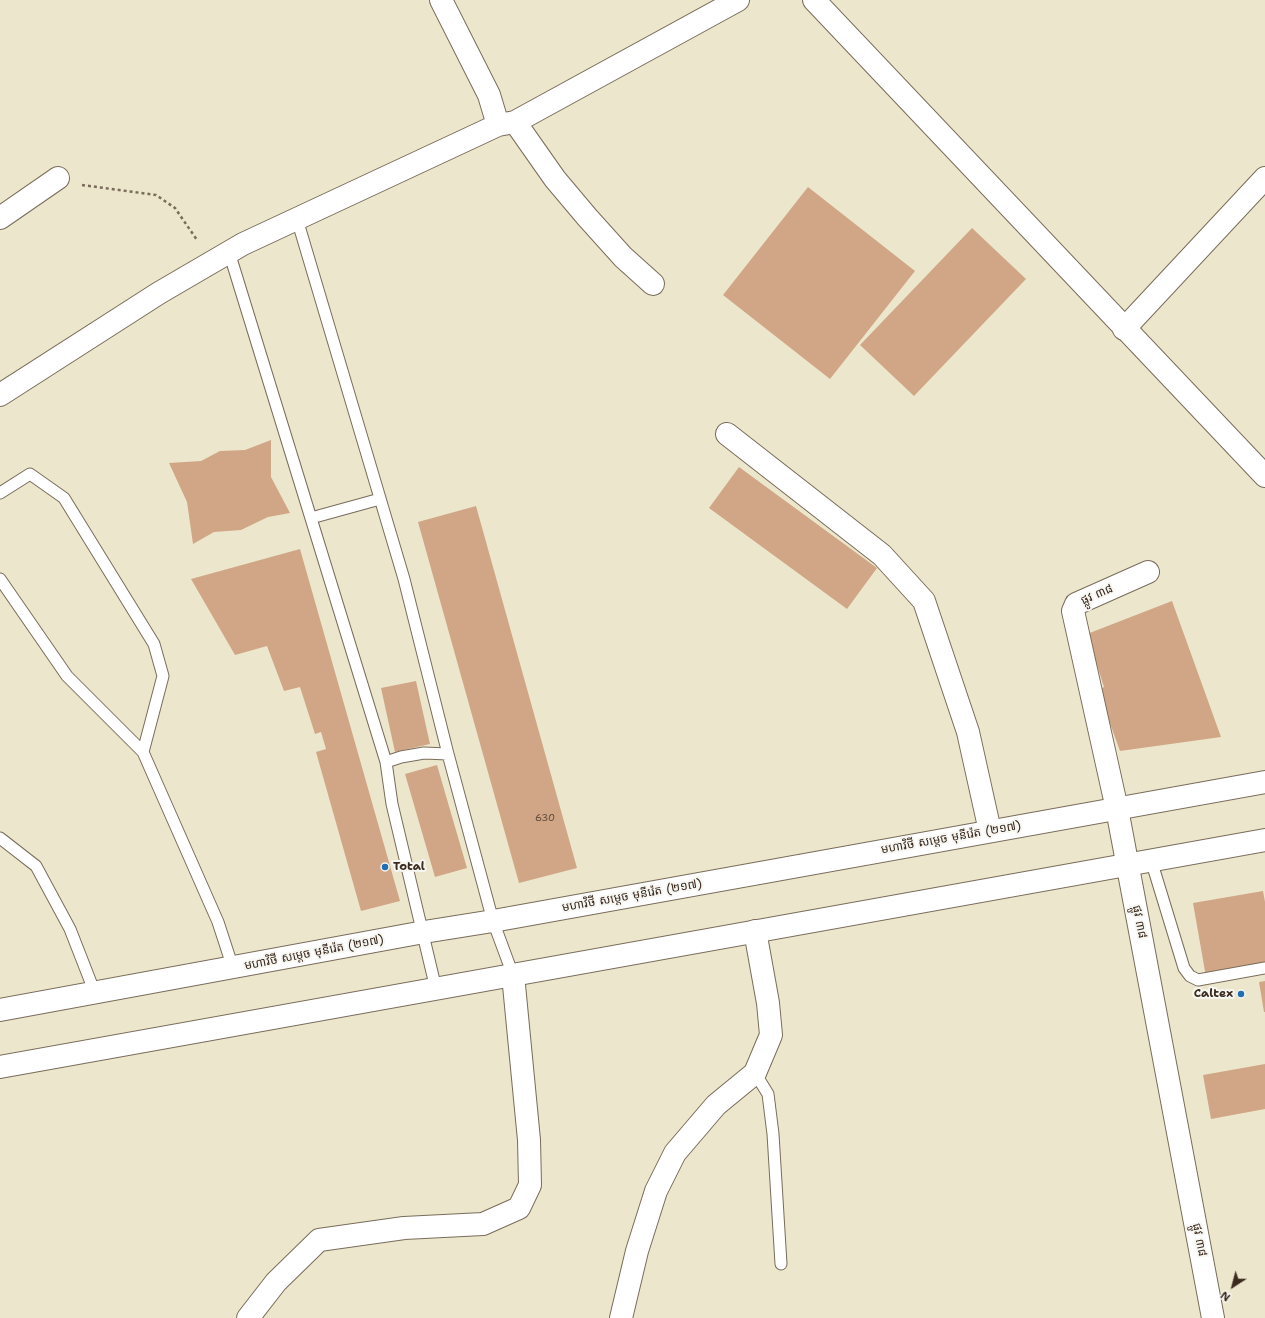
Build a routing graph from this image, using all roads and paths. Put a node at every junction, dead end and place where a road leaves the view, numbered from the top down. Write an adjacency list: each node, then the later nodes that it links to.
1 (441, 0): 4 (street)
2 (738, 0): 4 (street)
3 (814, 0): 11 (street)
4 (506, 124): 8 (street); 10 (street)
5 (58, 178): 7 (street); 9 (path)
6 (1265, 178): 11 (street)
7 (0, 218)
8 (298, 219): 9 (street); 16 (lane)
9 (220, 258): 12 (street); 17 (lane)
10 (653, 284)
11 (1124, 329): 14 (street)
12 (0, 395)
13 (727, 434): 25 (street)
14 (1265, 476)
15 (0, 493): 20 (lane)
16 (380, 499): 17 (lane); 21 (lane)
17 (311, 518): 22 (lane)
18 (1148, 572): 24 (street, ផ្លូវ ៣៨)
19 (0, 579): 20 (lane)
20 (143, 752): 33 (lane)
21 (448, 754): 22 (lane); 30 (lane)
22 (386, 762): 32 (lane)
23 (1265, 782): 24 (street, មហាវិថី សម្តេច មុនីរ៉េត (២១៧))
24 (1117, 809): 25 (street, មហាវិថី សម្តេច មុនីរ៉េត (២១៧)); 29 (street, ផ្លូវ ៣៨)
25 (990, 831): 30 (street, មហាវិថី សម្តេច មុនីរ៉េត (២១៧))
26 (0, 838): 37 (lane)
27 (1265, 840): 28 (street)
28 (1151, 860): 29 (street); 34 (lane)
29 (1128, 864): 31 (street); 44 (street, ផ្លូវ ៣៨)
30 (493, 921): 32 (street, មហាវិថី សម្តេច មុនីរ៉េត (២១៧)); 35 (lane)
31 (755, 931): 35 (street); 40 (street)
32 (424, 932): 33 (street, មហាវិថី សម្តេច មុនីរ៉េត (២១៧)); 36 (lane)
33 (233, 968): 37 (street, មហាវិថី សម្តេច មុនីរ៉េត (២១៧))
34 (1265, 968)
35 (512, 975): 36 (street); 42 (street)
36 (436, 989): 39 (street)
37 (95, 993): 38 (street, មហាវិថី សម្តេច មុនីរ៉េត (២១៧))
38 (0, 1010)
39 (0, 1067)
40 (755, 1073): 41 (lane); 43 (street)
41 (781, 1264)
42 (248, 1318)
43 (621, 1318)
44 (1213, 1318)

